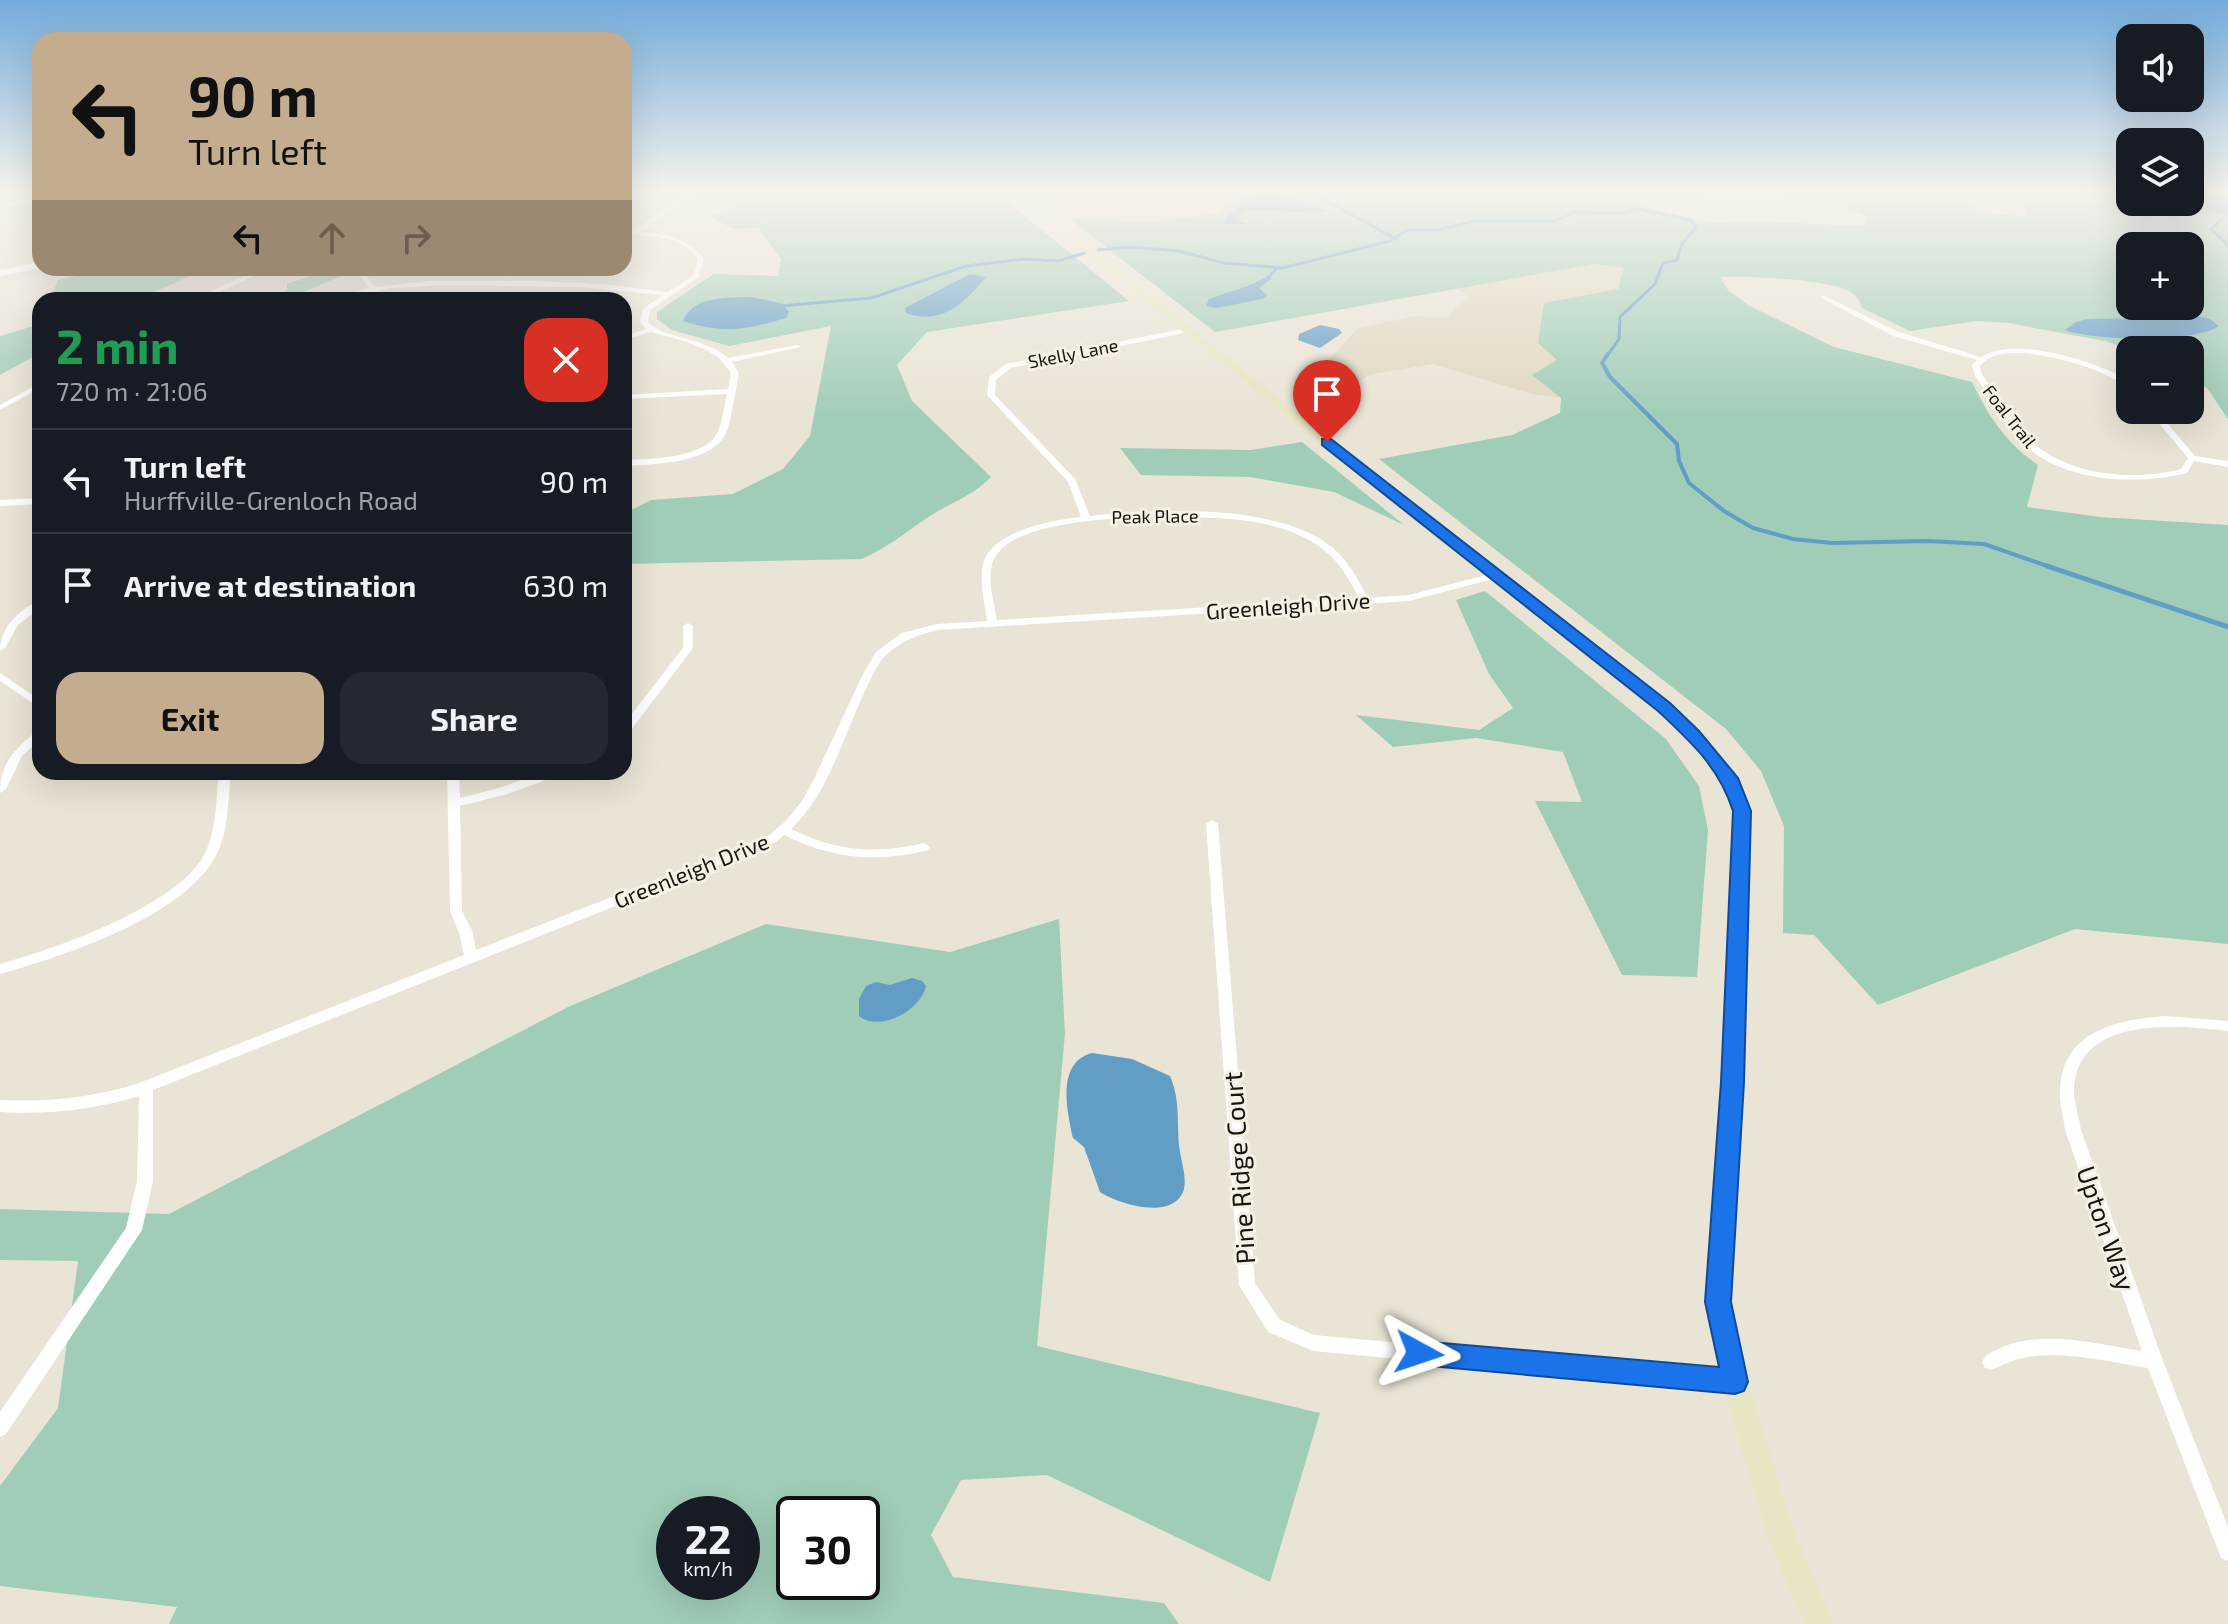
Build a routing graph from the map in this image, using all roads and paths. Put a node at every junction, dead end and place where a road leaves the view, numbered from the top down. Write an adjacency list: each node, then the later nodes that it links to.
1 (699, 266): 10 (street)
2 (1107, 266): 13 (main road)
3 (32, 267): 4 (street)
4 (0, 273)
5 (246, 276): 8 (street)
6 (363, 276): 7 (street)
7 (373, 288): 9 (street); 10 (street)
8 (212, 292)
9 (359, 292)
10 (669, 294): 12 (street)
11 (1823, 297): 16 (street)
12 (651, 330): 14 (street); 17 (street)
13 (1187, 330): 29 (street, Skelly Lane); 30 (main road)
14 (632, 336)
15 (797, 347): 17 (street)
16 (1980, 359): 18 (street, Foal Trail); 24 (street, Foal Trail)
17 (727, 361): 20 (street)
18 (2116, 376)
19 (32, 390): 22 (street)
20 (732, 391): 21 (street); 25 (street)
21 (632, 397)
22 (0, 408)
23 (2164, 424): 24 (street)
24 (2192, 458): 26 (street)
25 (632, 462)
26 (2228, 464)
27 (32, 501): 28 (street)
28 (0, 503)
29 (1086, 517): 31 (street, Peak Place); 33 (street, Peak Place)
30 (1494, 576): 31 (street, Greenleigh Drive); 55 (main road)
31 (1364, 599): 33 (street, Greenleigh Drive)
32 (32, 609): 35 (street)
33 (992, 622): 46 (street, Greenleigh Drive)
34 (688, 626): 38 (street)
35 (0, 648)
36 (0, 676): 37 (street)
37 (32, 699)
38 (632, 722)
39 (32, 740): 43 (street)
40 (224, 780): 49 (street)
41 (453, 780): 44 (street)
42 (534, 780): 44 (street)
43 (0, 789)
44 (453, 804): 48 (street)
45 (1212, 824): 55 (street, Pine Ridge Court)
46 (785, 831): 47 (street); 48 (street, Greenleigh Drive)
47 (924, 847)
48 (471, 957): 51 (street, Greenleigh Drive)
49 (0, 969)
50 (2228, 1026): 53 (street, Upton Way)
51 (146, 1090): 52 (street, Greenleigh Drive); 56 (street)
52 (0, 1106)
53 (2154, 1361): 54 (street); 57 (street, Upton Way)
54 (1991, 1362)
55 (1735, 1382): 58 (main road)
56 (2, 1423)
57 (2228, 1551)
58 (1819, 1624)

